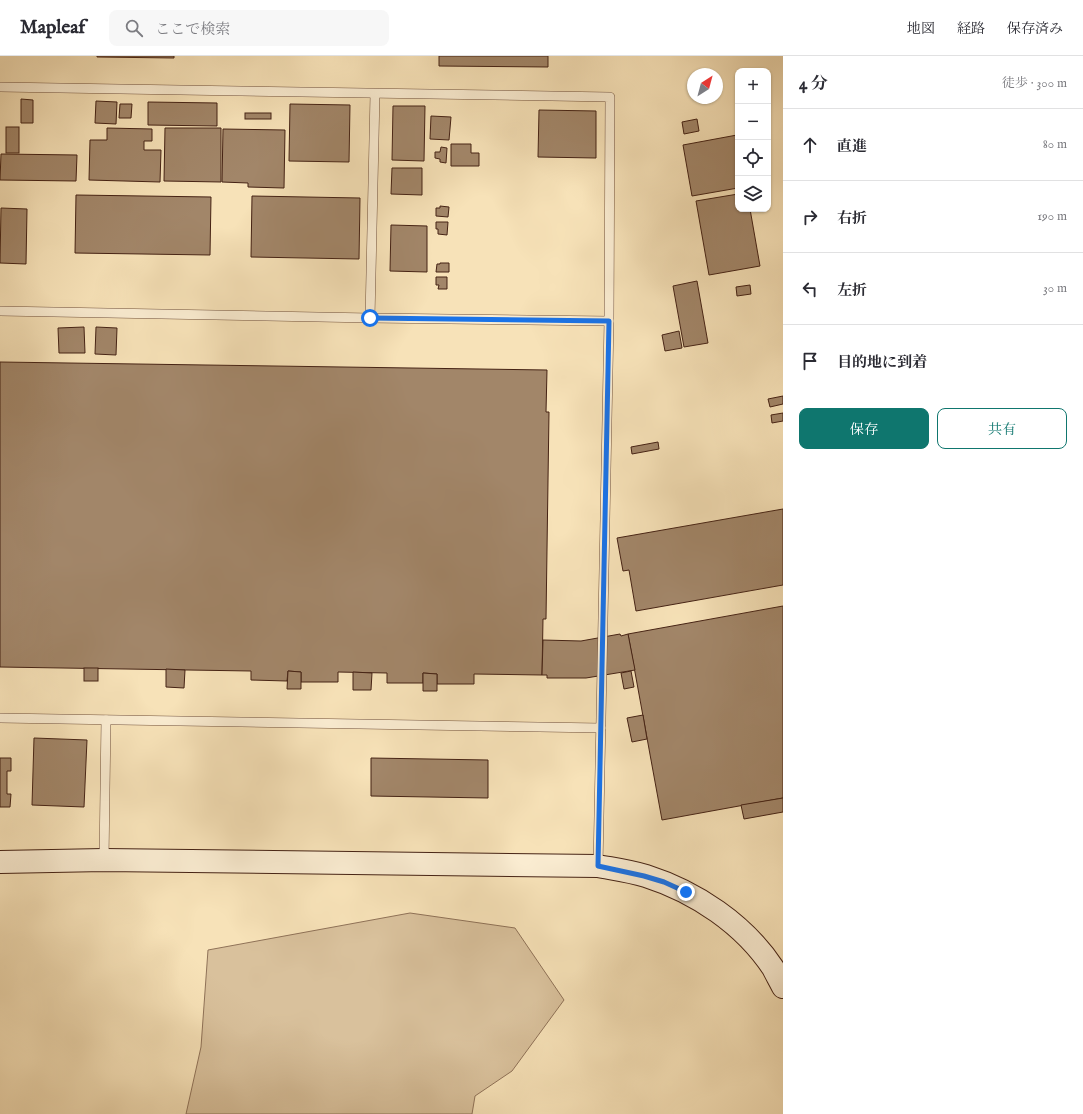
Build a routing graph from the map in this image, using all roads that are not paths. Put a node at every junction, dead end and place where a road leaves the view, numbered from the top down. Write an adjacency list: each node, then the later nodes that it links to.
1 (0, 87): 2 (lane)
2 (375, 94): 4 (lane); 5 (lane)
3 (0, 311): 4 (lane)
4 (370, 318): 5 (lane)
5 (609, 321): 8 (lane)
6 (0, 718): 7 (lane)
7 (106, 720): 8 (lane); 9 (lane)
8 (601, 728): 11 (lane)
9 (104, 860): 10 (street); 11 (street)
10 (0, 862)
11 (598, 866): 12 (street)
12 (783, 987)

